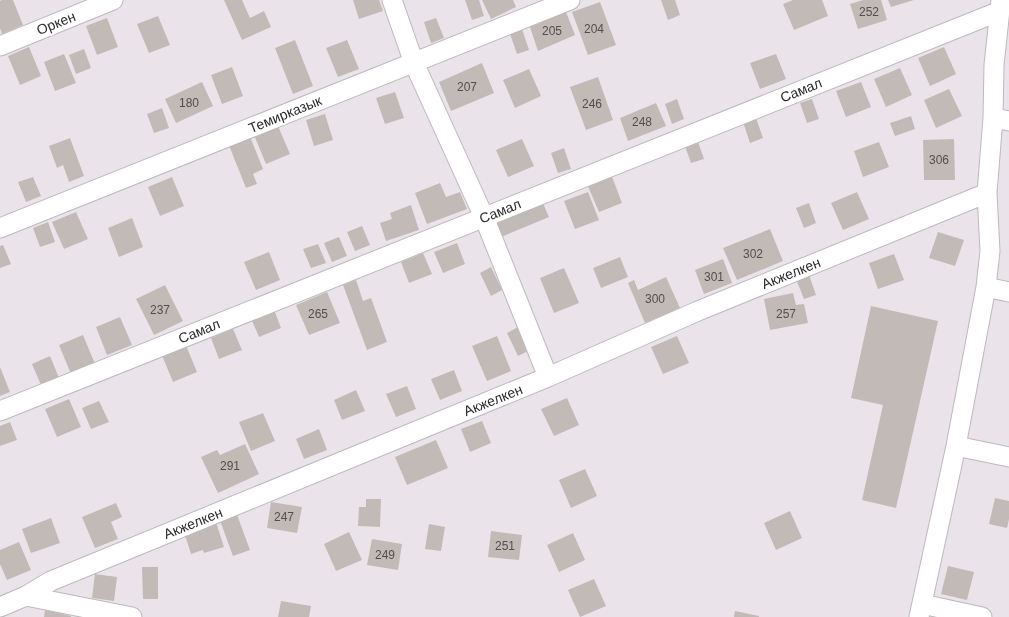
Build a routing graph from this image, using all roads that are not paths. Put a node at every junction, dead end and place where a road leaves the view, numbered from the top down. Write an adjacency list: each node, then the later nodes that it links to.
1 (113, 0): 5 (street, Оркен)
2 (392, 0): 6 (street)
3 (570, 0): 6 (street, Темирказык)
4 (1000, 5): 7 (street); 9 (street, Самал)
5 (0, 46)
6 (414, 63): 9 (street); 10 (street, Темирказык)
7 (1001, 120): 8 (street)
8 (987, 193): 11 (street); 13 (street, Акжелкен)
9 (484, 217): 13 (street); 14 (street, Самал)
10 (0, 228)
11 (986, 287): 12 (street); 15 (street)
12 (1009, 292)
13 (548, 377): 17 (street, Акжелкен)
14 (0, 411)
15 (956, 446): 16 (street); 19 (street)
16 (1009, 457)
17 (26, 596): 18 (street, Акжелкен); 20 (street)
18 (0, 607)
19 (920, 611): 21 (street)
20 (132, 617)
21 (982, 617)

